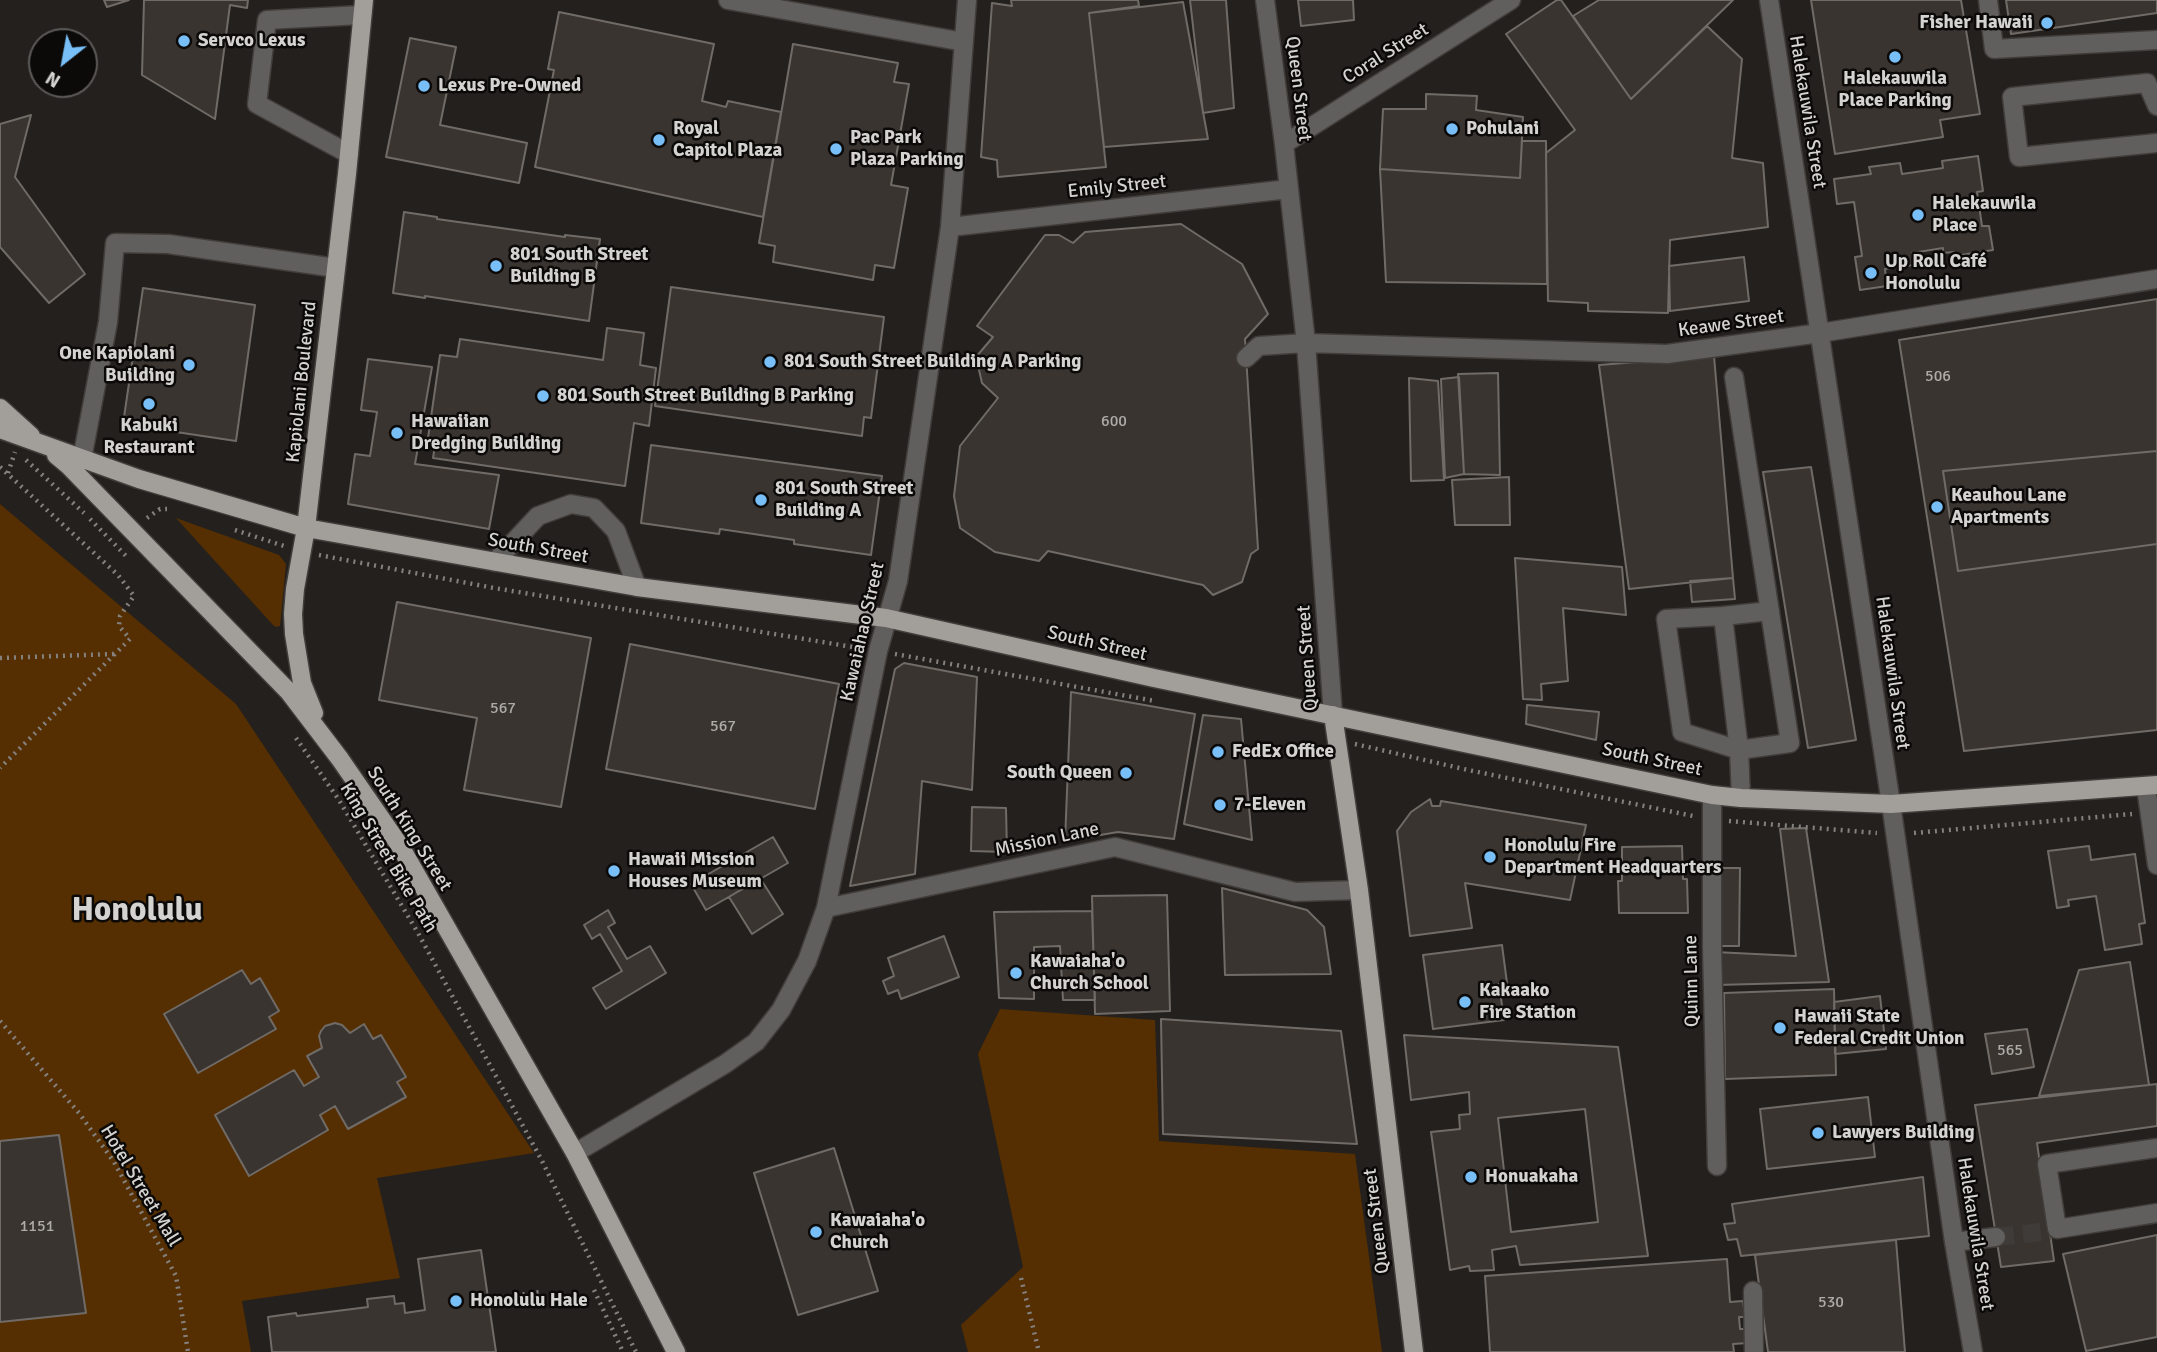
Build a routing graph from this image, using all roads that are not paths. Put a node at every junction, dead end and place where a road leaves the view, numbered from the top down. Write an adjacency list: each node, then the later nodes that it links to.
1 (728, 0): 9 (street)
2 (967, 0): 9 (street, Kawaiahao Street)
3 (1265, 0): 12 (street, Queen Street)
4 (1511, 0): 12 (street, Coral Street)
5 (1769, 0): 18 (street, Halekauwila Street)
6 (1988, 0): 8 (street)
7 (362, 8): 13 (main road, Kapiolani Boulevard); 13 (street)
8 (2157, 40)
9 (964, 42): 15 (street, Kawaiahao Street)
10 (2157, 106): 11 (street)
11 (2157, 143)
12 (1284, 144): 14 (street, Queen Street)
13 (349, 154): 16 (main road, Kapiolani Boulevard)
14 (1289, 189): 15 (street, Emily Street); 19 (street, Queen Street)
15 (950, 227): 31 (street, Kawaiahao Street)
16 (336, 268): 25 (street); 26 (main road, Kapiolani Boulevard)
17 (2157, 279): 18 (street, Keawe Street)
18 (1819, 333): 19 (street, Keawe Street); 38 (street, Halekauwila Street)
19 (1306, 343): 20 (street, Keawe Street); 32 (street, Queen Street)
20 (1246, 358)
21 (1734, 377): 29 (street)
22 (0, 408): 24 (main road, South King Street)
23 (0, 429): 24 (main road, South Street)
24 (39, 443): 25 (main road, South Street); 34 (main road, South King Street)
25 (82, 459): 26 (main road, South Street)
26 (306, 528): 27 (main road, South Street); 34 (main road, Kapiolani Boulevard)
27 (495, 562): 28 (main road, South Street); 28 (street)
28 (637, 587): 31 (main road, South Street)
29 (1770, 611): 30 (street); 33 (street)
30 (1723, 616): 33 (street); 33 (street)
31 (886, 618): 32 (main road, South Street); 41 (street, Kawaiahao Street)
32 (1333, 715): 36 (main road, South Street); 40 (main road, Queen Street)
33 (1739, 750): 37 (street)
34 (340, 759): 43 (main road, South King Street)
35 (2152, 786): 38 (main road, South Street); 39 (street)
36 (1712, 794): 37 (main road, South Street); 44 (street, Quinn Lane)
37 (1741, 798): 38 (main road, South Street)
38 (1891, 804): 47 (street, Halekauwila Street)
39 (2157, 865)
40 (1359, 890): 41 (street, Mission Lane); 50 (main road, Queen Street)
41 (826, 908): 43 (street, Kawaiahao Street)
42 (2157, 1148): 45 (street)
43 (575, 1153): 49 (main road, South King Street)
44 (1717, 1166)
45 (2157, 1213)
46 (1996, 1237): 47 (street)
47 (1954, 1242): 52 (street, Halekauwila Street)
48 (1754, 1291): 51 (street)
49 (676, 1352)
50 (1414, 1352)
51 (1754, 1352)
52 (1973, 1352)

